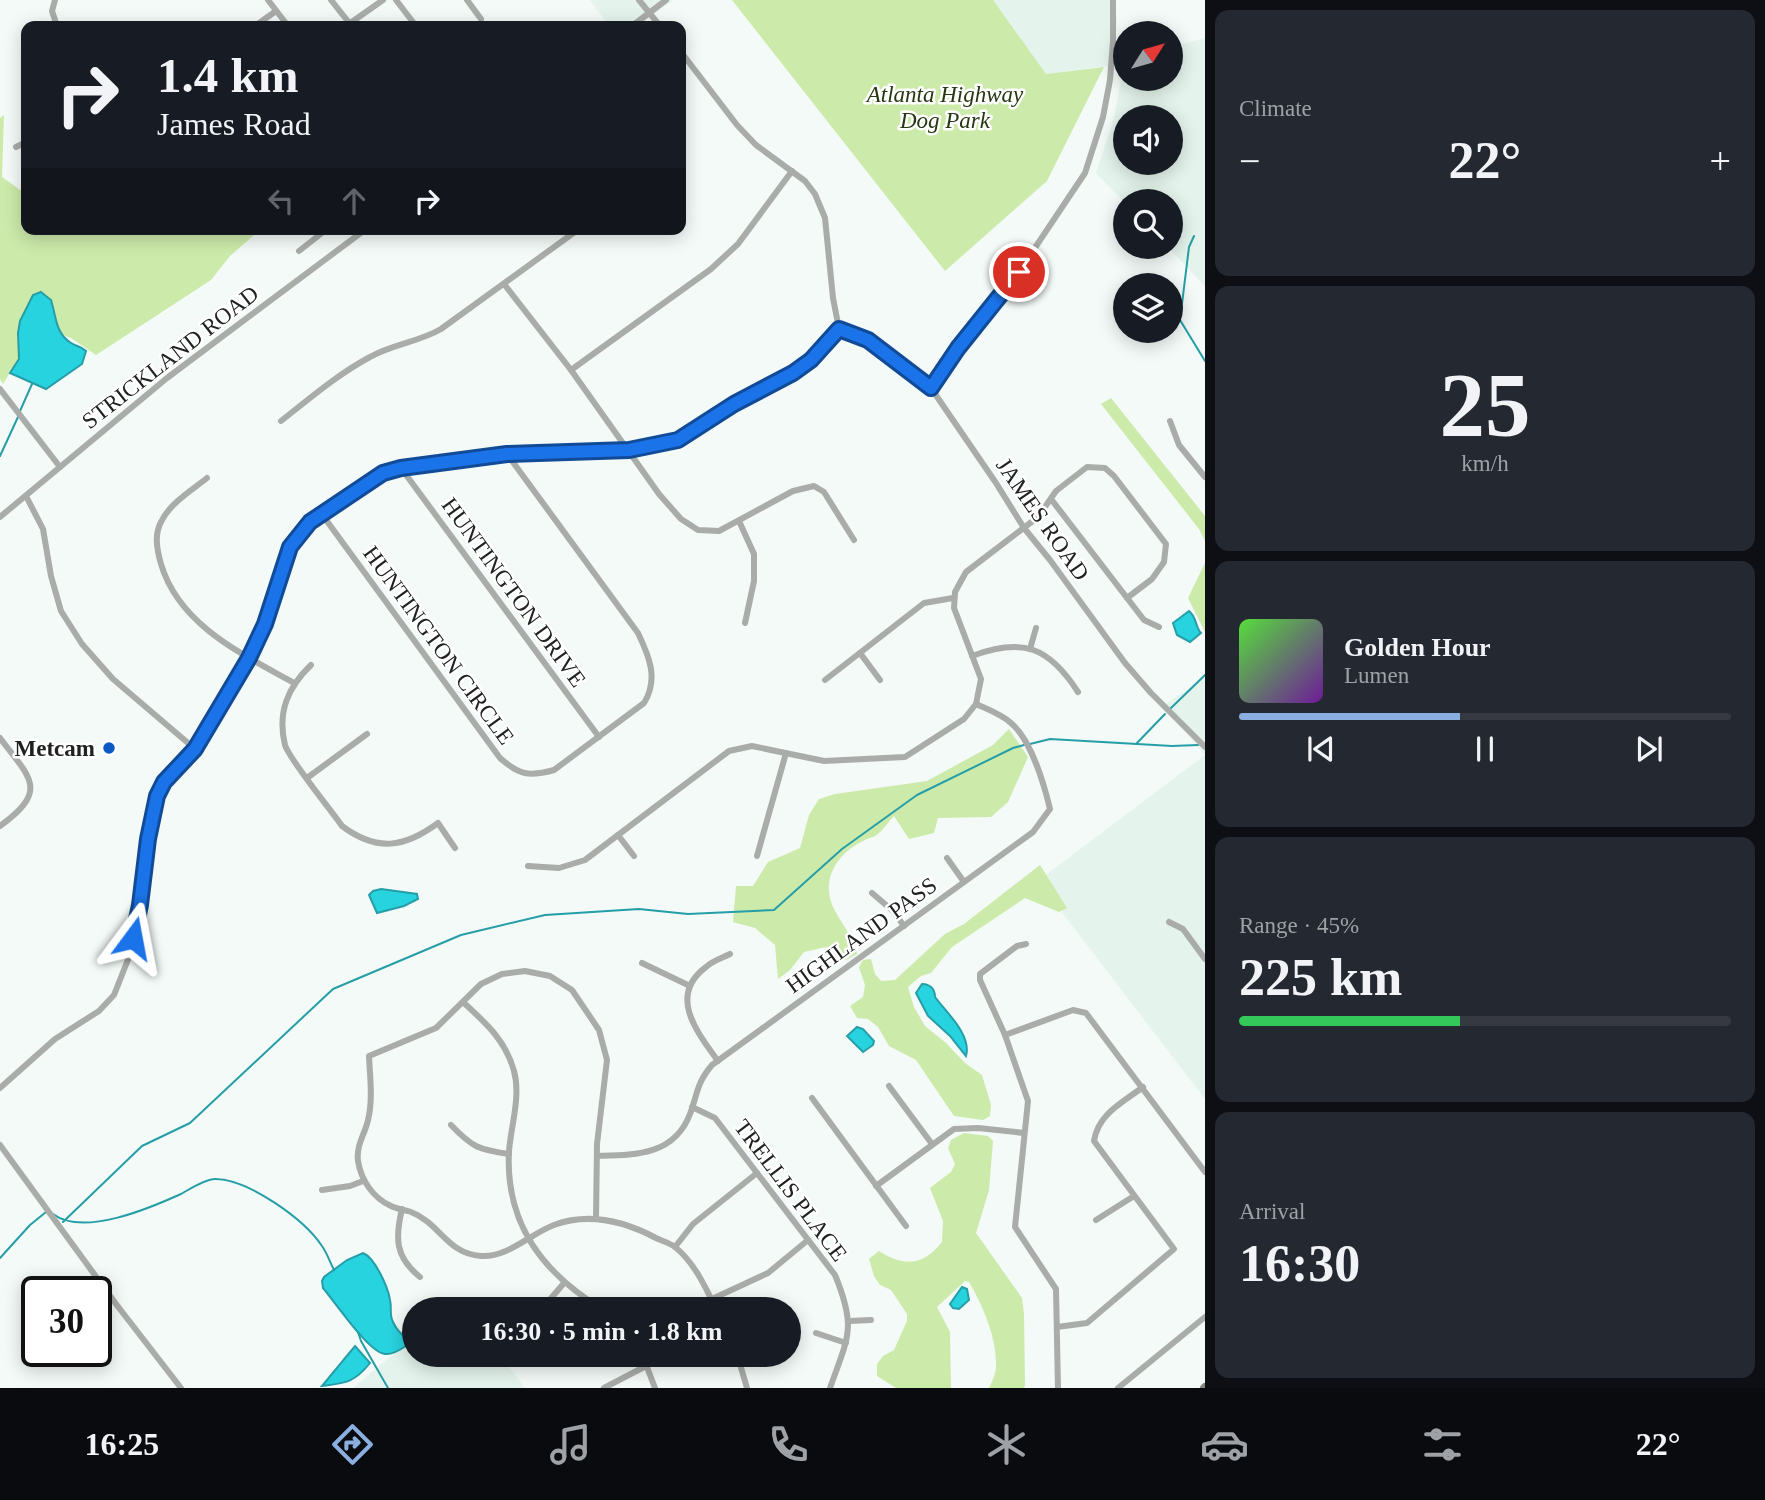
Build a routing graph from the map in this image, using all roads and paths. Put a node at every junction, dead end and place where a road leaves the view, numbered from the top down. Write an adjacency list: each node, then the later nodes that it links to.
1 (55, 0): 13 (street)
2 (268, 0): 10 (street)
3 (331, 0): 16 (street)
4 (383, 0): 17 (street)
5 (397, 0): 18 (street)
6 (467, 0): 12 (street)
7 (639, 0): 11 (street)
8 (666, 0): 11 (street)
9 (1113, 0): 32 (street)
10 (276, 10): 14 (street); 15 (street)
11 (649, 13): 19 (street); 20 (street)
12 (481, 19)
13 (55, 21)
14 (262, 21)
15 (284, 21)
16 (345, 21)
17 (354, 21)
18 (412, 21)
19 (639, 21)
20 (656, 21)
21 (686, 59): 24 (street)
22 (21, 144): 23 (street)
23 (16, 147)
24 (792, 171): 30 (street); 31 (street)
25 (319, 235): 28 (street)
26 (358, 235): 38 (street, STRICKLAND ROAD)
27 (571, 235): 29 (street)
28 (299, 251)
29 (504, 284): 31 (street); 34 (street)
30 (839, 329): 32 (street, JAMES ROAD); 36 (street)
31 (572, 370): 36 (street)
32 (931, 388): 47 (street, JAMES ROAD)
33 (0, 389): 38 (street)
34 (281, 421)
35 (1170, 421): 40 (street)
36 (629, 450): 37 (street); 46 (street)
37 (507, 454): 39 (street); 65 (street, HUNTINGTON CIRCLE)
38 (60, 467): 42 (street, STRICKLAND ROAD)
39 (401, 468): 44 (street); 65 (street, HUNTINGTON DRIVE)
40 (1205, 477)
41 (207, 478): 57 (street)
42 (26, 496): 45 (street, STRICKLAND ROAD); 68 (street)
43 (1051, 499): 47 (street); 50 (street); 50 (street)
44 (321, 513): 57 (street); 65 (street, HUNTINGTON CIRCLE)
45 (0, 517)
46 (739, 521): 48 (street); 51 (street)
47 (1024, 528): 49 (street); 67 (street, JAMES ROAD)
48 (854, 540)
49 (953, 598): 55 (street); 56 (street)
50 (1127, 598): 52 (street)
51 (745, 623)
52 (1159, 627)
53 (1036, 628): 54 (street)
54 (1030, 649): 56 (street); 62 (street)
55 (860, 653): 59 (street); 60 (street)
56 (972, 656): 63 (street)
57 (249, 658): 61 (street); 68 (street)
58 (311, 665): 61 (street)
59 (825, 680)
60 (880, 680)
61 (294, 683): 70 (street)
62 (1077, 692)
63 (976, 704): 69 (street); 78 (street, HIGHLAND PASS)
64 (367, 734): 70 (street)
65 (599, 737)
66 (0, 738): 71 (street)
67 (1205, 747)
68 (195, 749): 92 (street)
69 (786, 753): 72 (street); 75 (street)
70 (307, 778): 73 (street)
71 (0, 826)
72 (618, 835): 74 (street); 77 (street)
73 (456, 848)
74 (634, 856)
75 (757, 856)
76 (947, 858): 78 (street)
77 (528, 866)
78 (964, 882): 81 (street, HIGHLAND PASS)
79 (872, 893): 81 (street)
80 (1169, 922): 84 (street)
81 (904, 926): 89 (street, HIGHLAND PASS)
82 (1026, 944): 88 (street)
83 (730, 954): 86 (street)
84 (1205, 959)
85 (642, 963): 86 (street)
86 (690, 986): 89 (street)
87 (464, 1003): 99 (street); 100 (street); 103 (street)
88 (1005, 1035): 91 (street); 96 (street)
89 (718, 1061): 94 (street, HIGHLAND PASS)
90 (889, 1086): 97 (street)
91 (1143, 1087): 101 (street); 106 (street)
92 (0, 1088)
93 (812, 1098): 104 (street)
94 (692, 1107): 100 (street, HIGHLAND PASS); 102 (street, TRELLIS PLACE)
95 (451, 1125): 99 (street)
96 (1024, 1133): 97 (street); 123 (street)
97 (932, 1144): 104 (street)
98 (0, 1145): 129 (street)
99 (509, 1154): 111 (street)
100 (597, 1156): 108 (street)
101 (1205, 1171)
102 (757, 1173): 112 (street, TRELLIS PLACE); 113 (street)
103 (363, 1181): 105 (street); 107 (street)
104 (876, 1186): 110 (street)
105 (322, 1190)
106 (1134, 1196): 109 (street); 123 (street)
107 (401, 1209): 111 (street); 114 (street)
108 (596, 1219): 111 (street); 113 (street)
109 (1096, 1220)
110 (906, 1226)
111 (527, 1238): 115 (street)
112 (808, 1240): 119 (street); 121 (street, TRELLIS PLACE)
113 (675, 1247): 118 (street)
114 (419, 1276)
115 (564, 1283): 116 (street); 117 (street)
116 (552, 1297)
117 (582, 1297)
118 (711, 1297)
119 (716, 1297)
120 (1205, 1317): 135 (street)
121 (849, 1321): 122 (street); 125 (street, TRELLIS PLACE)
122 (871, 1321)
123 (1057, 1327): 134 (street)
124 (816, 1333): 125 (street)
125 (846, 1343): 133 (street, TRELLIS PLACE)
126 (644, 1367): 130 (street)
127 (646, 1367): 131 (street)
128 (741, 1367): 132 (street)
129 (181, 1388)
130 (604, 1388)
131 (655, 1388)
132 (747, 1388)
133 (830, 1388)
134 (1058, 1388)
135 (1118, 1388)

